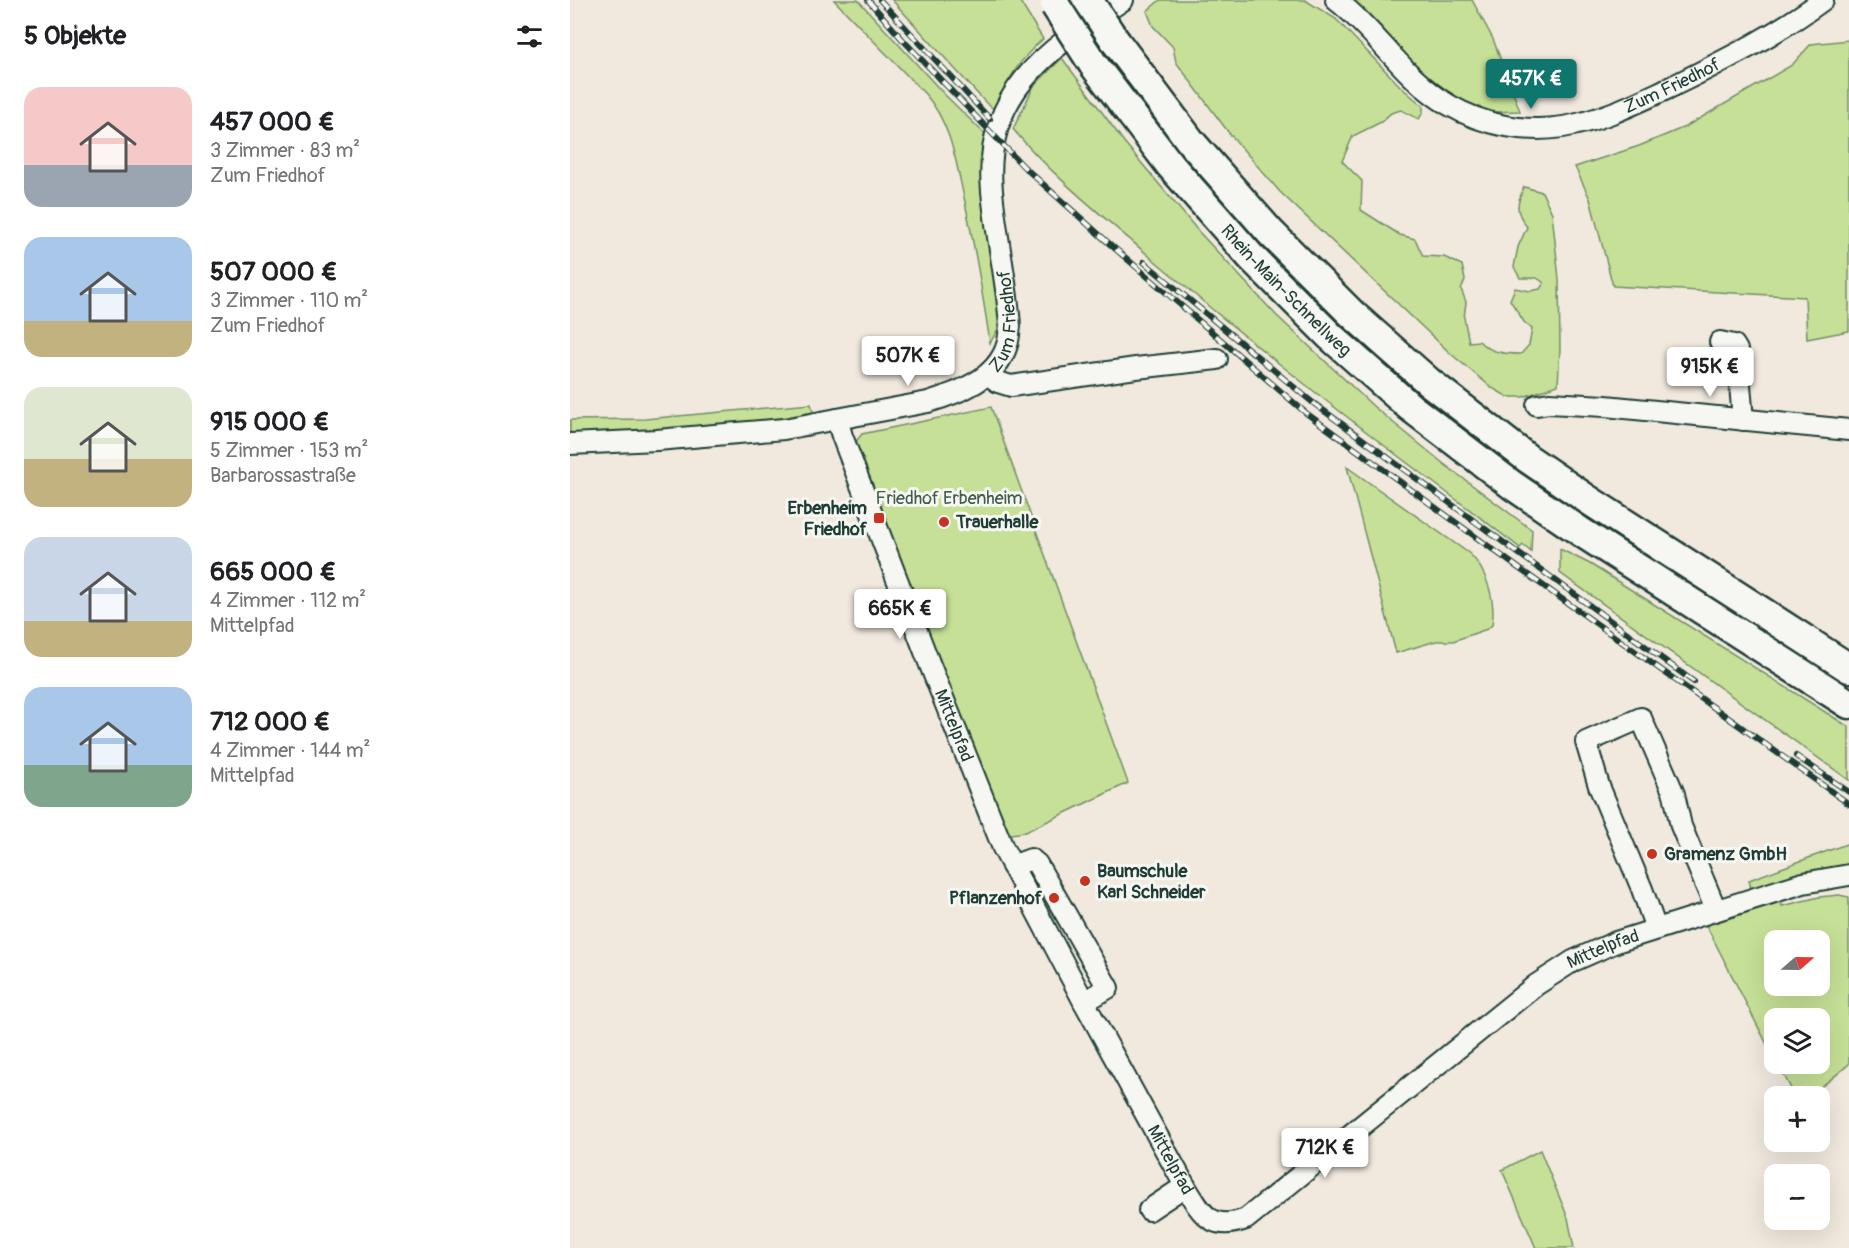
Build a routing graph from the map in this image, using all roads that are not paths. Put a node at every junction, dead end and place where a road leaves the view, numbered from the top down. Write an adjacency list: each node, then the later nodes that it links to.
1 (1088, 0): 14 (highway, Rhein-Main-Schnellweg, bridge)
2 (1124, 0): 8 (street, Zum Friedhof)
3 (1336, 0): 4 (street, Zum Friedhof)
4 (1822, 0)
5 (1052, 2): 15 (highway, Rhein-Main-Schnellweg, bridge)
6 (1720, 342): 11 (street)
7 (1217, 359): 8 (street)
8 (988, 374): 10 (street, Zum Friedhof)
9 (1552, 404): 11 (street)
10 (837, 419): 13 (street, Zum Friedhof); 16 (street, Mittelpfad)
11 (1743, 420): 12 (street)
12 (1849, 430)
13 (570, 444)
14 (1849, 668)
15 (1849, 704)
16 (1012, 866): 20 (street, Mittelpfad); 20 (street)
17 (1849, 875): 18 (street, Mittelpfad)
18 (1716, 910): 19 (street, Mittelpfad); 19 (street)
19 (1656, 929): 21 (street, Mittelpfad)
20 (1084, 1002): 21 (street, Mittelpfad)
21 (1185, 1186): 22 (street)
22 (1149, 1210)

